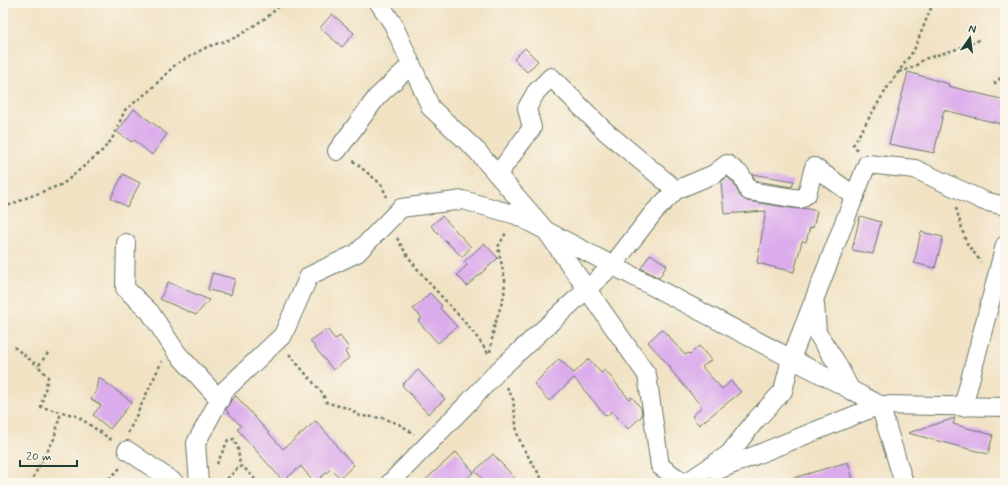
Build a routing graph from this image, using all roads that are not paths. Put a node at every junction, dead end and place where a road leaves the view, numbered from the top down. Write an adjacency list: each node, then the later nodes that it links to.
1 (379, 3): 2 (street)
2 (411, 65): 3 (street); 4 (street)
3 (337, 151)
4 (498, 174): 5 (street); 8 (street)
5 (676, 190): 6 (street); 11 (street)
6 (855, 196): 7 (street); 13 (street)
7 (1005, 206)
8 (547, 232): 11 (street); 12 (street); 16 (street)
9 (126, 243): 16 (street)
10 (1005, 245): 18 (street)
11 (612, 266): 12 (street); 14 (street)
12 (586, 290): 23 (street); 24 (street)
13 (814, 299): 14 (street); 15 (street)
14 (791, 359): 15 (street); 24 (street)
15 (851, 390): 17 (street)
16 (220, 400): 22 (street)
17 (880, 406): 18 (street); 24 (street); 25 (street)
18 (963, 407): 19 (street)
19 (1005, 407)
20 (122, 448): 21 (street)
21 (174, 483)
22 (199, 483)
23 (390, 483)
24 (685, 483)
25 (904, 483)

